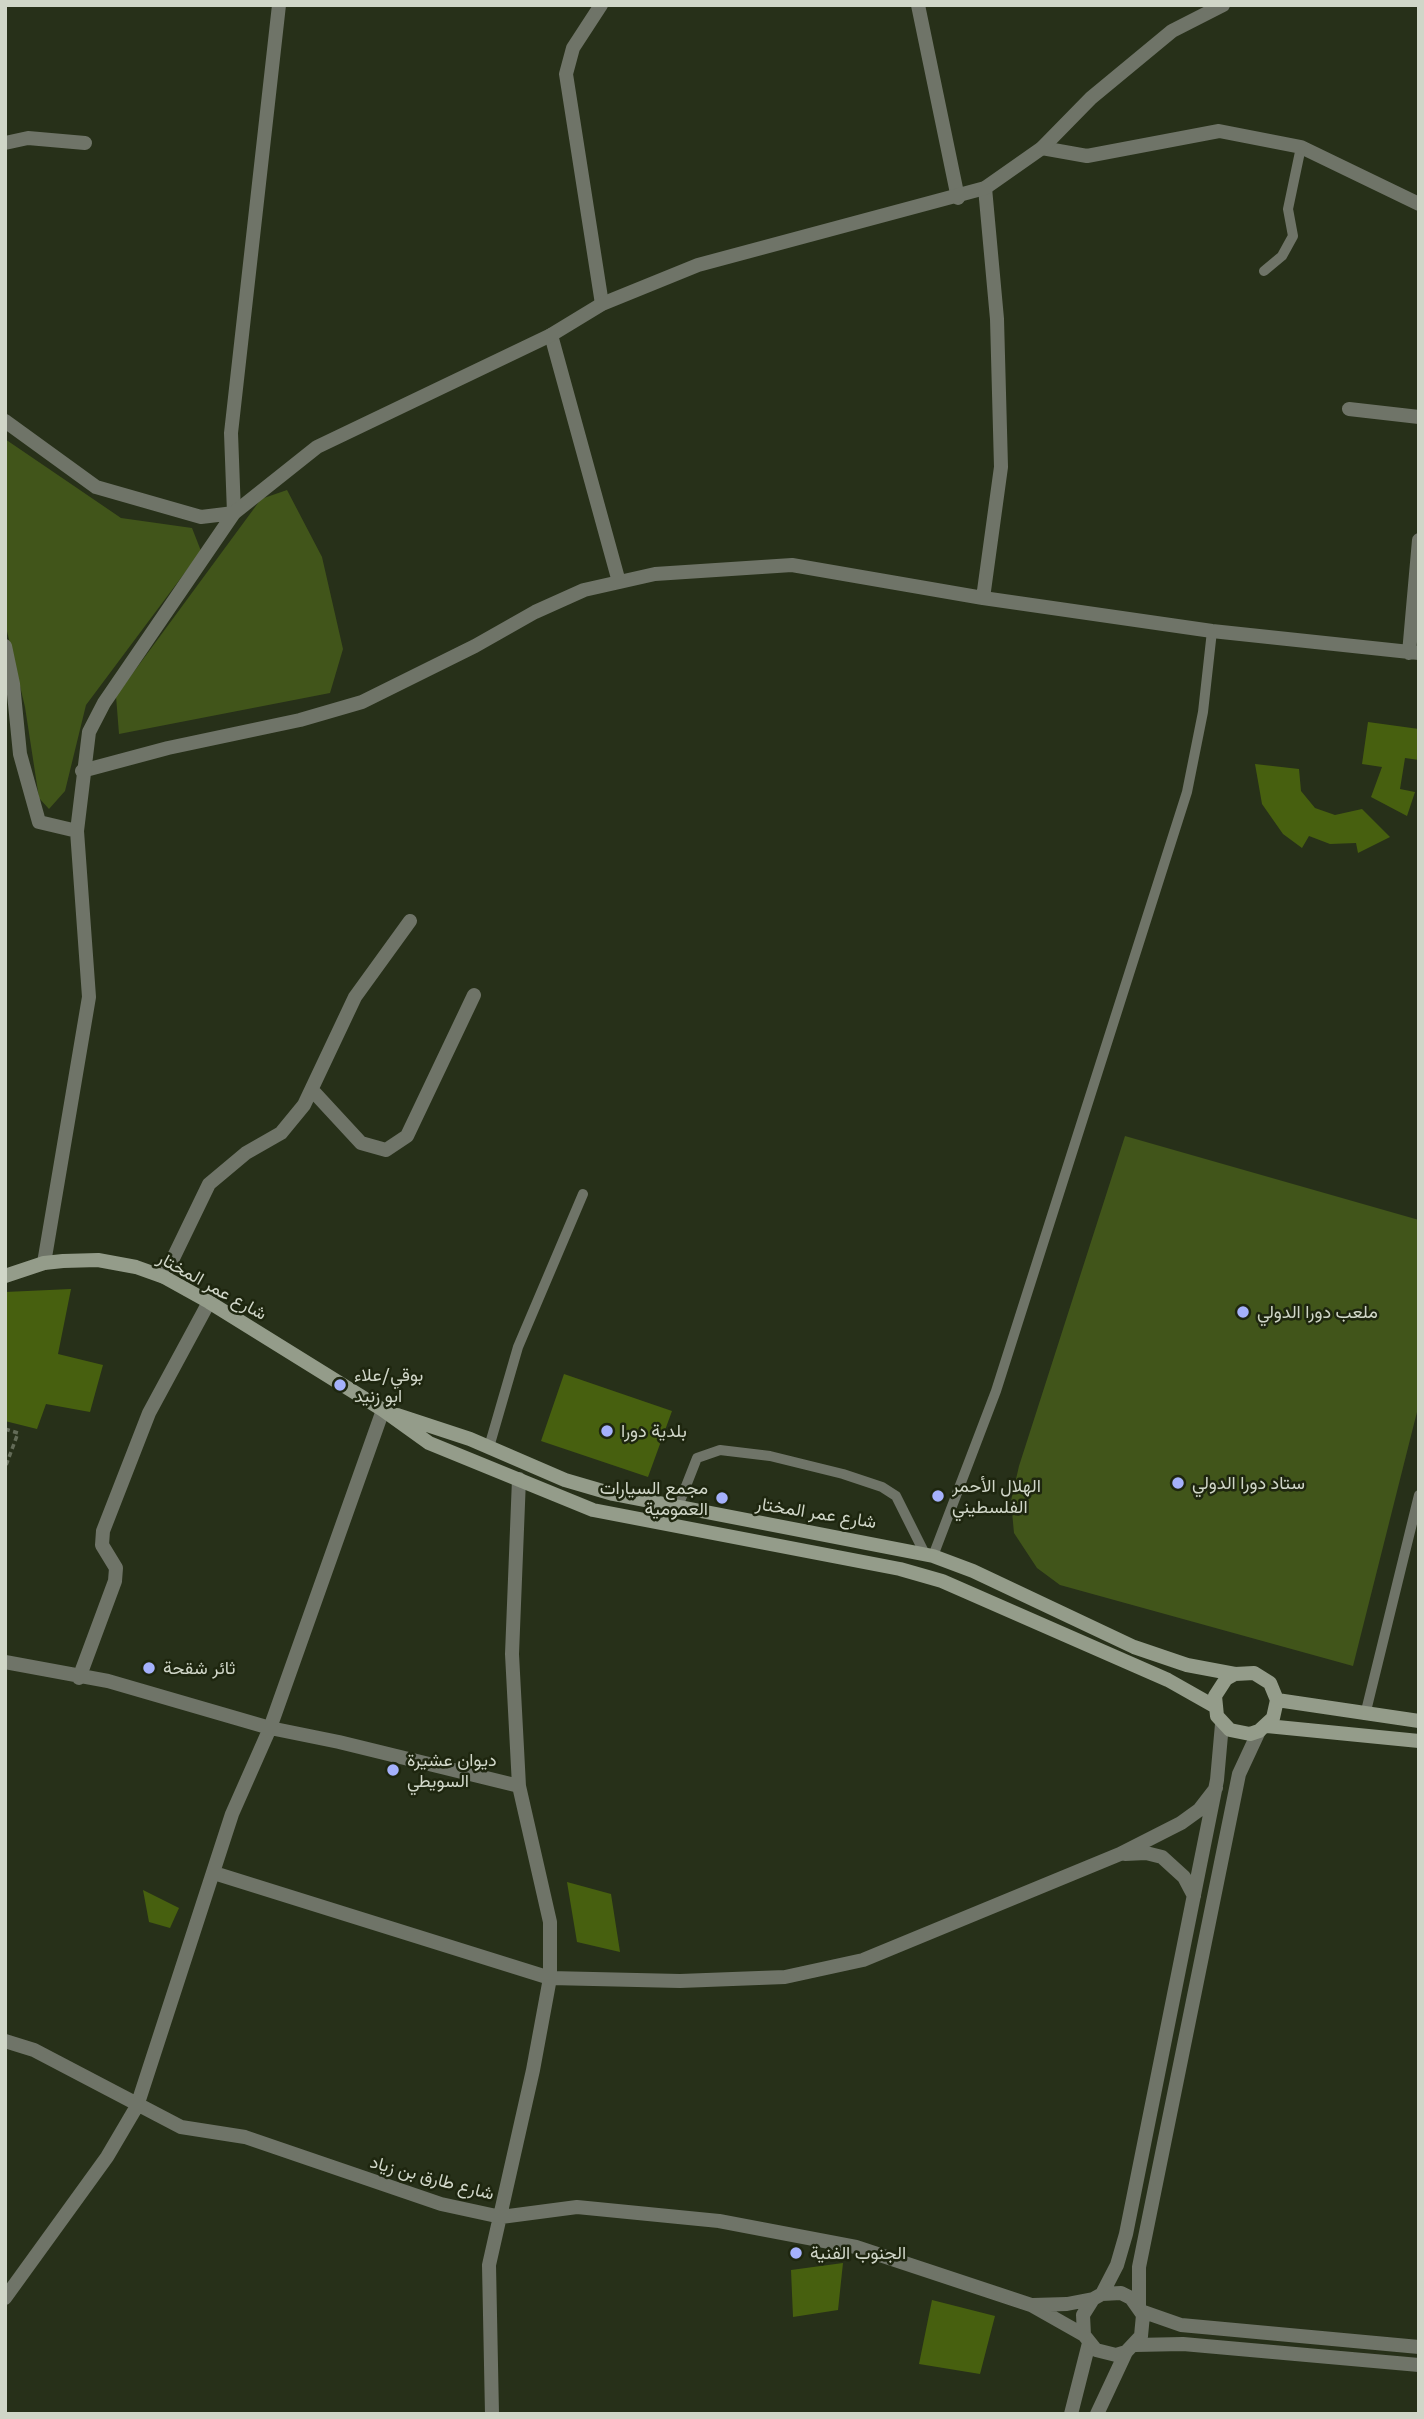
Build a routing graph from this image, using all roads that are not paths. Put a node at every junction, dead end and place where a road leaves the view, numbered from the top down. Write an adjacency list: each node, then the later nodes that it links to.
1 (279, 5): 18 (street)
2 (601, 5): 13 (street)
3 (918, 5): 10 (street)
4 (1223, 5): 8 (street)
5 (5, 143): 6 (street)
6 (85, 143)
7 (1301, 147): 8 (street); 11 (street); 12 (lane)
8 (1042, 148): 9 (street)
9 (985, 188): 10 (street); 21 (street)
10 (958, 198): 13 (street)
11 (1419, 204)
12 (1264, 271)
13 (602, 304): 14 (street)
14 (551, 335): 18 (street); 20 (street)
15 (1349, 409): 16 (street)
16 (1419, 417)
17 (5, 421): 18 (street)
18 (234, 513): 25 (street)
19 (1419, 540): 24 (street)
20 (619, 582): 21 (street); 25 (street)
21 (983, 598): 22 (street)
22 (1212, 631): 24 (street); 40 (lane)
23 (5, 646): 26 (street)
24 (1414, 653)
25 (82, 771): 26 (street)
26 (77, 831): 31 (street)
27 (410, 921): 29 (street)
28 (474, 995): 29 (street)
29 (312, 1090): 33 (street)
30 (583, 1194): 36 (lane)
31 (44, 1263): 32 (main road, شارع عمر المختار); 33 (main road, شارع عمر المختار)
32 (5, 1276)
33 (164, 1277): 34 (main road, شارع عمر المختار)
34 (209, 1302): 35 (main road, شارع عمر المختار); 43 (street)
35 (383, 1410): 36 (main road, شارع عمر المختار); 37 (main road, شارع عمر المختار); 49 (street)
36 (489, 1447): 39 (main road, شارع عمر المختار)
37 (519, 1479): 45 (main road, شارع عمر المختار); 52 (street)
38 (1419, 1495): 46 (lane)
39 (677, 1509): 40 (main road, شارع عمر المختار); 40 (lane)
40 (929, 1555): 42 (main road, شارع عمر المختار)
41 (5, 1661): 43 (street)
42 (1235, 1674): 44 (main road); 45 (main road)
43 (79, 1678): 49 (street)
44 (1277, 1700): 46 (main road); 50 (main road)
45 (1214, 1706): 48 (main road)
46 (1365, 1715): 47 (main road)
47 (1419, 1721)
48 (1223, 1724): 50 (main road); 53 (street)
49 (270, 1728): 52 (street); 55 (street)
50 (1263, 1729): 51 (main road); 64 (street)
51 (1419, 1741)
52 (519, 1786): 57 (street)
53 (1216, 1788): 54 (street); 56 (street)
54 (1120, 1854): 56 (street); 57 (street)
55 (214, 1873): 57 (street); 59 (street)
56 (1194, 1896): 61 (street)
57 (550, 1978): 60 (street)
58 (5, 2041): 59 (street, شارع طارق بن زياد)
59 (137, 2106): 60 (street, شارع طارق بن زياد); 62 (street)
60 (501, 2217): 63 (street, شارع طارق بن زياد); 69 (street)
61 (1098, 2297): 63 (street); 64 (street); 65 (street)
62 (5, 2298)
63 (1031, 2305): 65 (street)
64 (1140, 2308): 66 (street); 67 (street)
65 (1086, 2339): 67 (street); 70 (street)
66 (1419, 2347)
67 (1131, 2348): 68 (street); 71 (street)
68 (1419, 2365)
69 (492, 2414)
70 (1071, 2414)
71 (1097, 2414)

